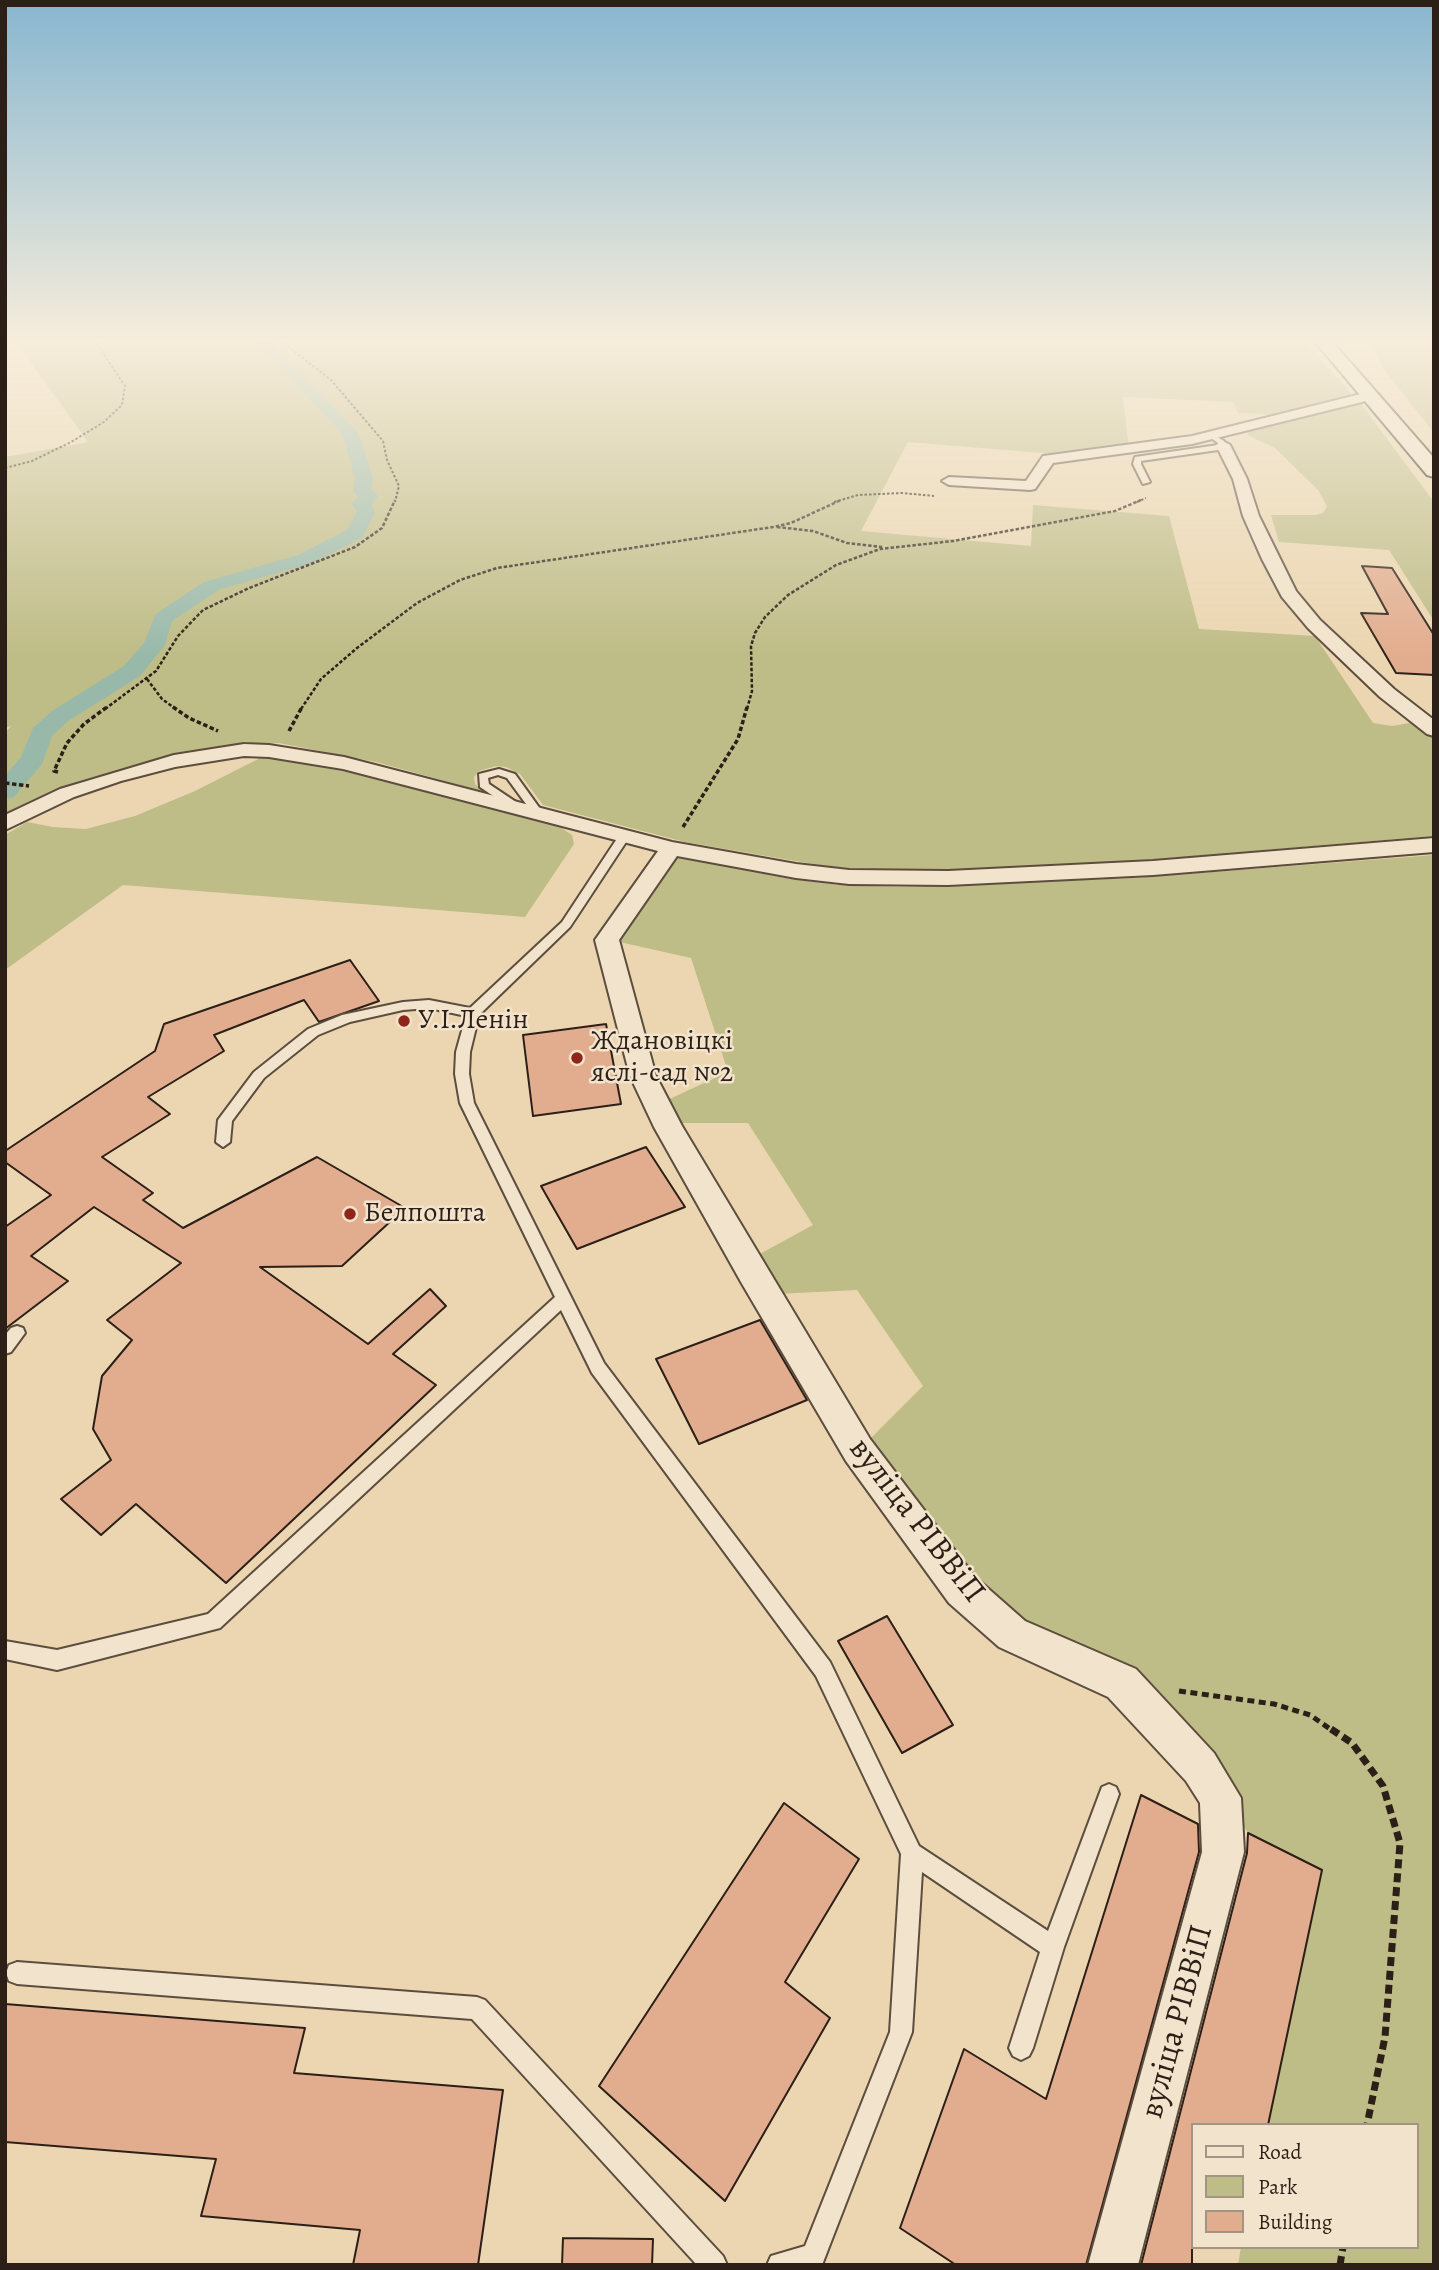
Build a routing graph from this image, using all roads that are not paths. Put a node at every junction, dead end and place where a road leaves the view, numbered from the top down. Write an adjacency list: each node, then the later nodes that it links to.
1 (1179, 444): 6 (street)
2 (1201, 444): 7 (lane)
3 (1219, 444): 8 (street)
4 (1411, 444): 5 (street)
5 (1434, 471)
6 (949, 481)
7 (1146, 482)
8 (1434, 730)
9 (514, 806): 10 (street); 10 (lane); 11 (street)
10 (538, 813): 12 (street)
11 (5, 824)
12 (624, 836): 14 (street); 15 (lane)
13 (1434, 845): 14 (street)
14 (671, 848): 28 (street, вуліца РІВВіП)
15 (473, 1013): 16 (lane); 17 (lane)
16 (223, 1142)
17 (563, 1299): 20 (lane); 22 (lane)
18 (17, 1333): 19 (lane)
19 (5, 1347)
20 (5, 1650)
21 (1109, 1794): 23 (lane)
22 (912, 1853): 23 (lane); 27 (lane)
23 (1053, 1947): 25 (lane)
24 (17, 1973): 26 (lane)
25 (1021, 2048)
26 (714, 2265)
27 (780, 2265)
28 (1113, 2265)

